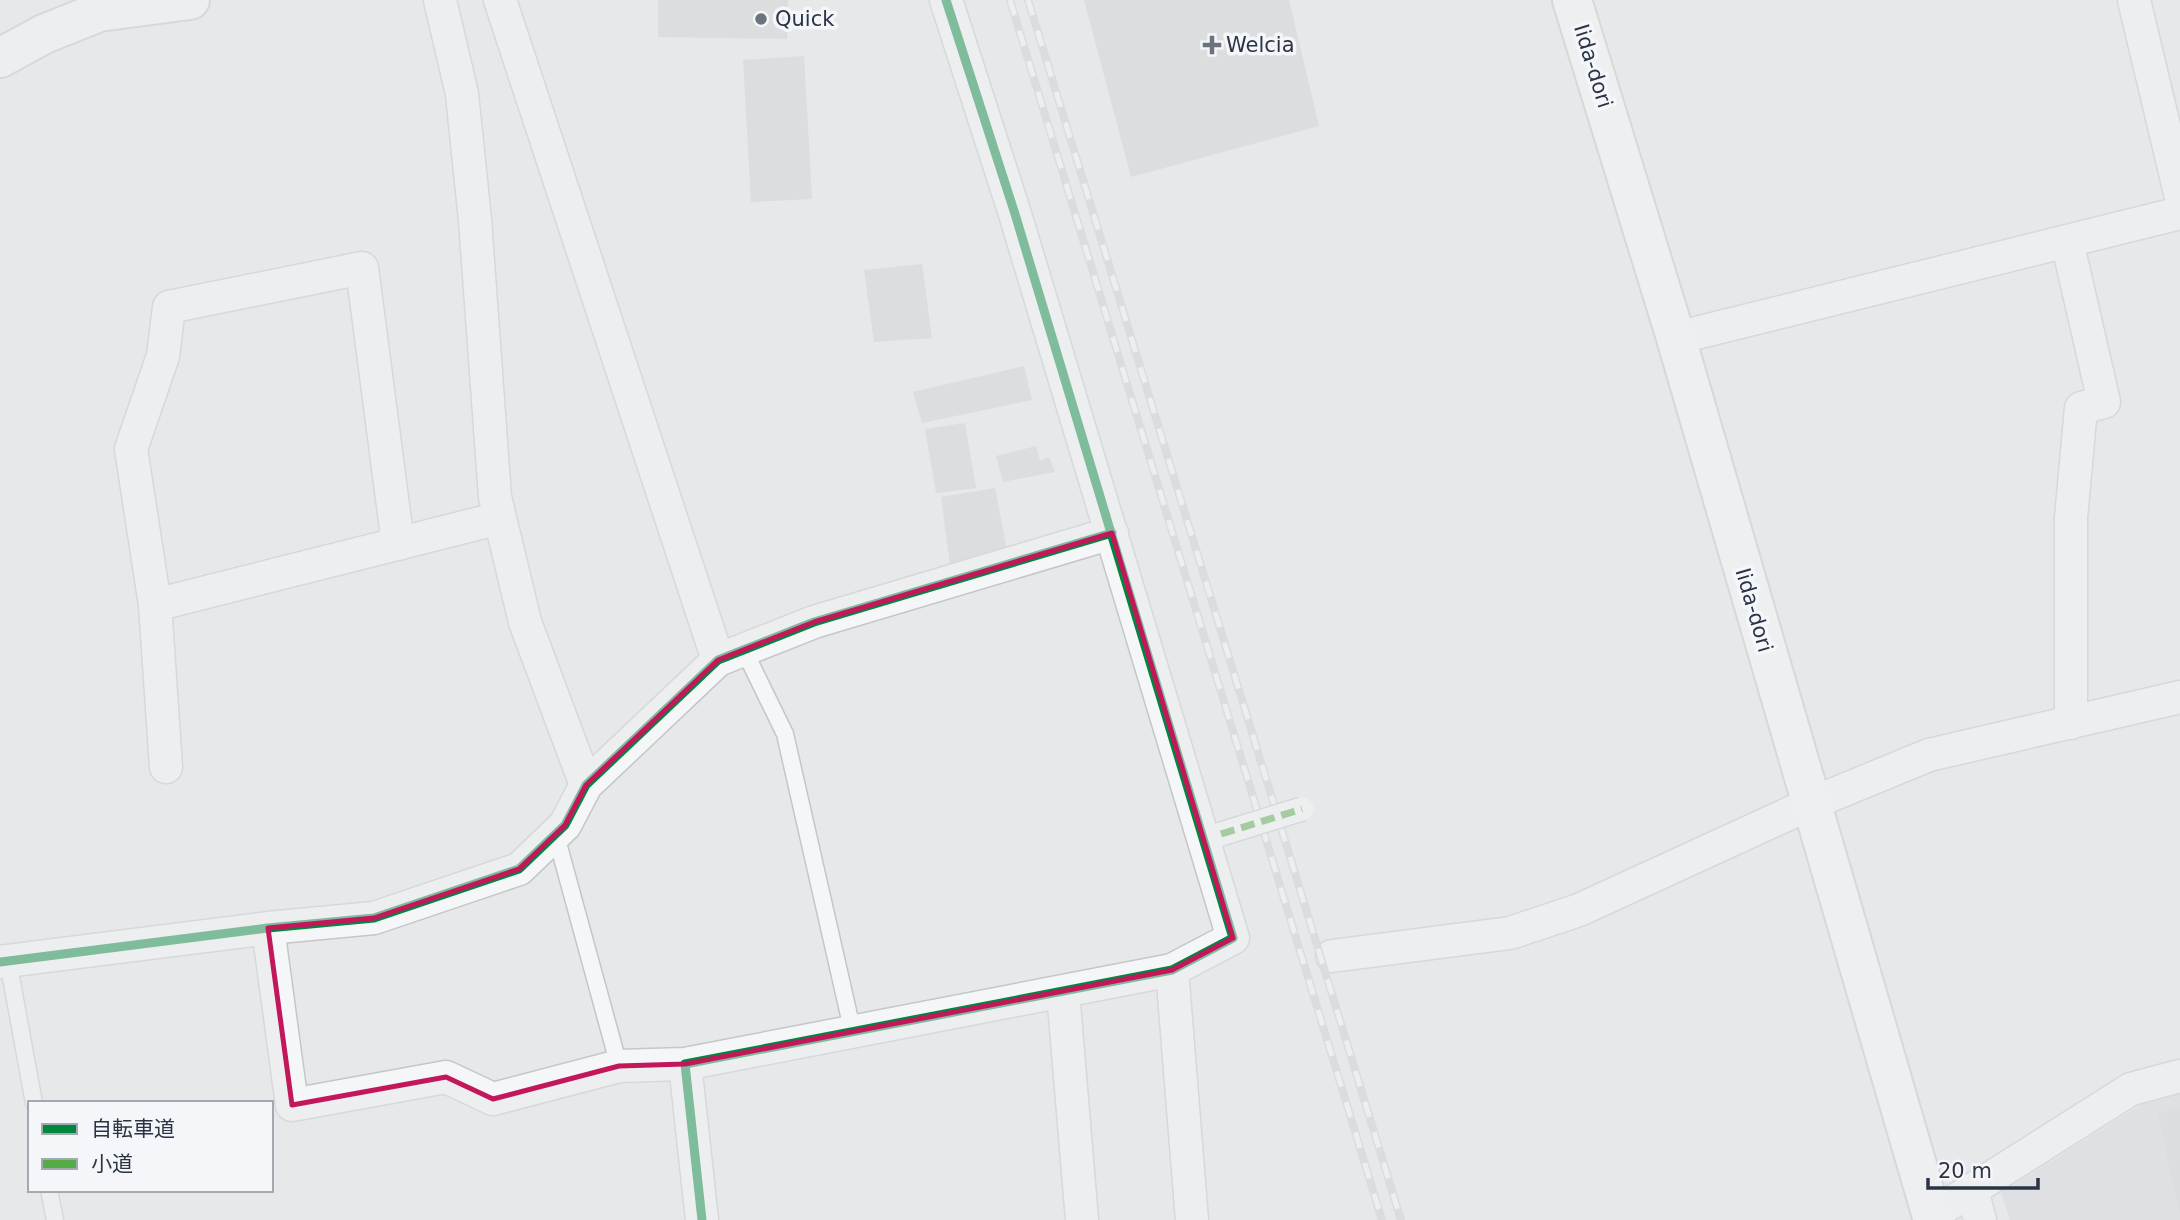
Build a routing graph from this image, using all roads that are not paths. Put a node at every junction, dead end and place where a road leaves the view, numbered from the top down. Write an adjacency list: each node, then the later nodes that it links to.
1 (190, 0): 7 (street)
2 (440, 0): 12 (street)
3 (500, 0): 16 (street)
4 (946, 0): 13 (street)
5 (1572, 0): 11 (main road, Iida-dori)
6 (2134, 0): 8 (street)
7 (0, 58)
8 (2180, 193)
9 (2180, 213): 10 (street)
10 (2067, 241): 11 (street); 18 (street)
11 (1676, 338): 21 (main road, Iida-dori)
12 (500, 518): 14 (street); 20 (street)
13 (1112, 533): 16 (street); 28 (street)
14 (398, 544): 15 (street); 15 (street)
15 (155, 604): 19 (street)
16 (731, 655): 20 (street); 30 (lane)
17 (2180, 697): 18 (street)
18 (2071, 723): 21 (street)
19 (166, 767)
20 (586, 785): 23 (street)
21 (1810, 804): 26 (street); 37 (main road, Iida-dori)
22 (1302, 809): 24 (street, bridge)
23 (555, 832): 25 (street); 32 (lane)
24 (1221, 834)
25 (268, 928): 27 (street); 32 (street)
26 (1332, 956)
27 (4, 961): 34 (lane)
28 (1171, 970): 29 (street); 41 (street)
29 (1063, 992): 30 (street); 40 (street)
30 (853, 1033): 31 (street)
31 (685, 1064): 32 (street); 39 (street)
32 (619, 1066)
33 (2180, 1076): 36 (street)
34 (34, 1101)
35 (49, 1192): 38 (lane)
36 (1976, 1205): 37 (street)
37 (1933, 1218)
38 (55, 1220)
39 (702, 1220)
40 (1082, 1220)
41 (1192, 1220)

